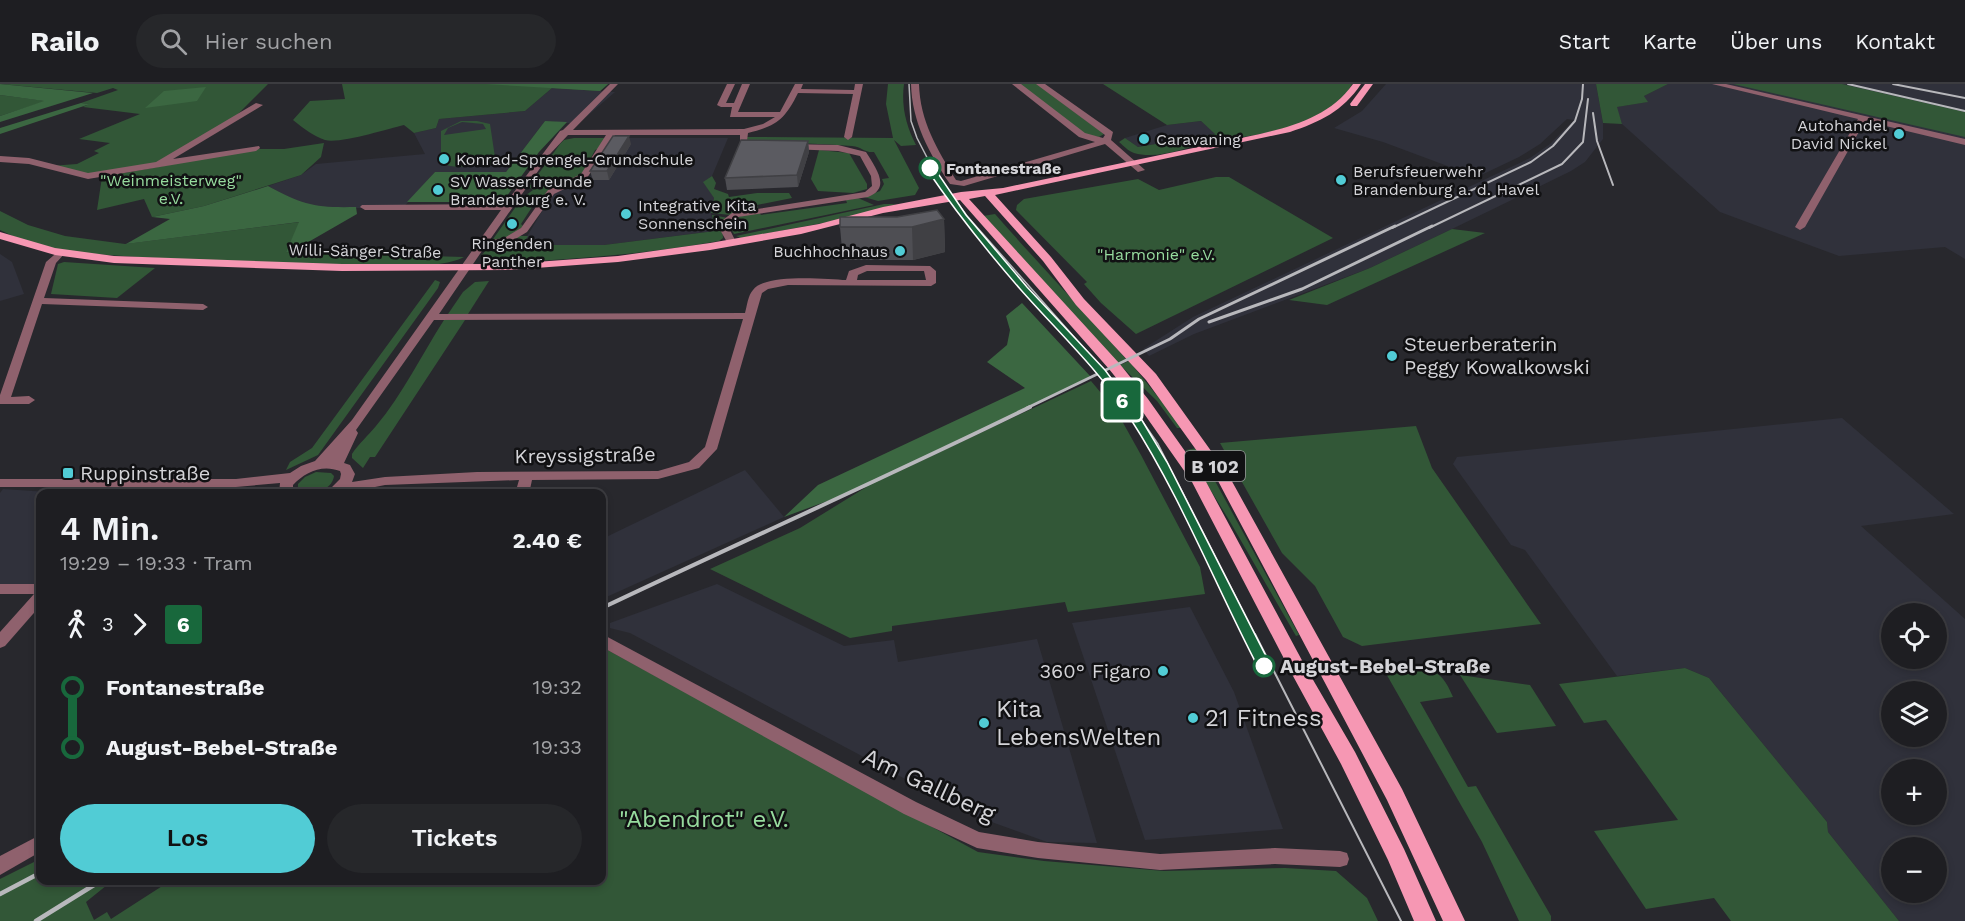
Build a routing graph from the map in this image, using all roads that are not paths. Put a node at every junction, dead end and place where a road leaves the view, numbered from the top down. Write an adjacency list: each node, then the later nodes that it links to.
1 (614, 84): 17 (street)
2 (731, 84): 13 (street)
3 (746, 84): 13 (street)
4 (915, 84): 20 (street)
5 (1016, 84): 20 (street)
6 (1040, 84): 20 (street)
7 (1357, 84): 27 (main road)
8 (1369, 84): 27 (main road)
9 (1716, 84): 15 (street)
10 (798, 87): 11 (street); 14 (street)
11 (858, 88): 19 (street)
12 (260, 105): 26 (street)
13 (737, 105): 14 (street)
14 (783, 114): 16 (street)
15 (1863, 117): 21 (street); 32 (street)
16 (744, 132): 18 (street); 22 (street)
17 (563, 133): 18 (street); 31 (street)
18 (612, 133): 35 (street)
19 (848, 137)
20 (1106, 141): 27 (street)
21 (1965, 142)
22 (760, 145)
23 (784, 146): 34 (street)
24 (256, 148): 26 (street)
25 (0, 159): 26 (street)
26 (154, 167)
27 (1137, 167): 28 (main road)
28 (990, 196): 29 (main road); 69 (main road, B 102)
29 (964, 199): 34 (main road, Willi-Sänger-Straße); 68 (main road, B 102)
30 (365, 207): 31 (street)
31 (507, 207): 35 (street)
32 (1800, 227)
33 (0, 235): 36 (main road, Willi-Sänger-Straße)
34 (731, 242): 37 (main road, Willi-Sänger-Straße)
35 (480, 246): 37 (street)
36 (61, 252): 37 (main road, Willi-Sänger-Straße); 39 (street)
37 (464, 270): 42 (street)
38 (851, 284): 38 (street, Kreyssigstraße); 41 (street, Kreyssigstraße)
39 (38, 301): 40 (street); 43 (street)
40 (203, 307)
41 (750, 316): 42 (street); 48 (street, Kreyssigstraße)
42 (430, 317): 44 (street)
43 (29, 400)
44 (356, 423): 45 (street); 46 (street)
45 (337, 464): 46 (street); 47 (street)
46 (319, 465): 49 (street)
47 (348, 474): 50 (street, Kreyssigstraße); 57 (street)
48 (526, 476): 50 (street, Kreyssigstraße); 59 (street)
49 (292, 477): 53 (street); 56 (street)
50 (385, 481): 58 (street, Kreyssigstraße)
51 (0, 483): 52 (street)
52 (144, 483): 53 (street); 54 (street)
53 (236, 483): 55 (street)
54 (139, 489)
55 (269, 489)
56 (287, 489)
57 (337, 489)
58 (345, 489)
59 (523, 489)
60 (0, 589): 61 (street)
61 (36, 589)
62 (36, 602): 63 (street)
63 (0, 642)
64 (606, 642): 66 (street, Am Gallberg)
65 (36, 845): 67 (street)
66 (1340, 859)
67 (0, 866)
68 (1425, 921)
69 (1454, 921)

